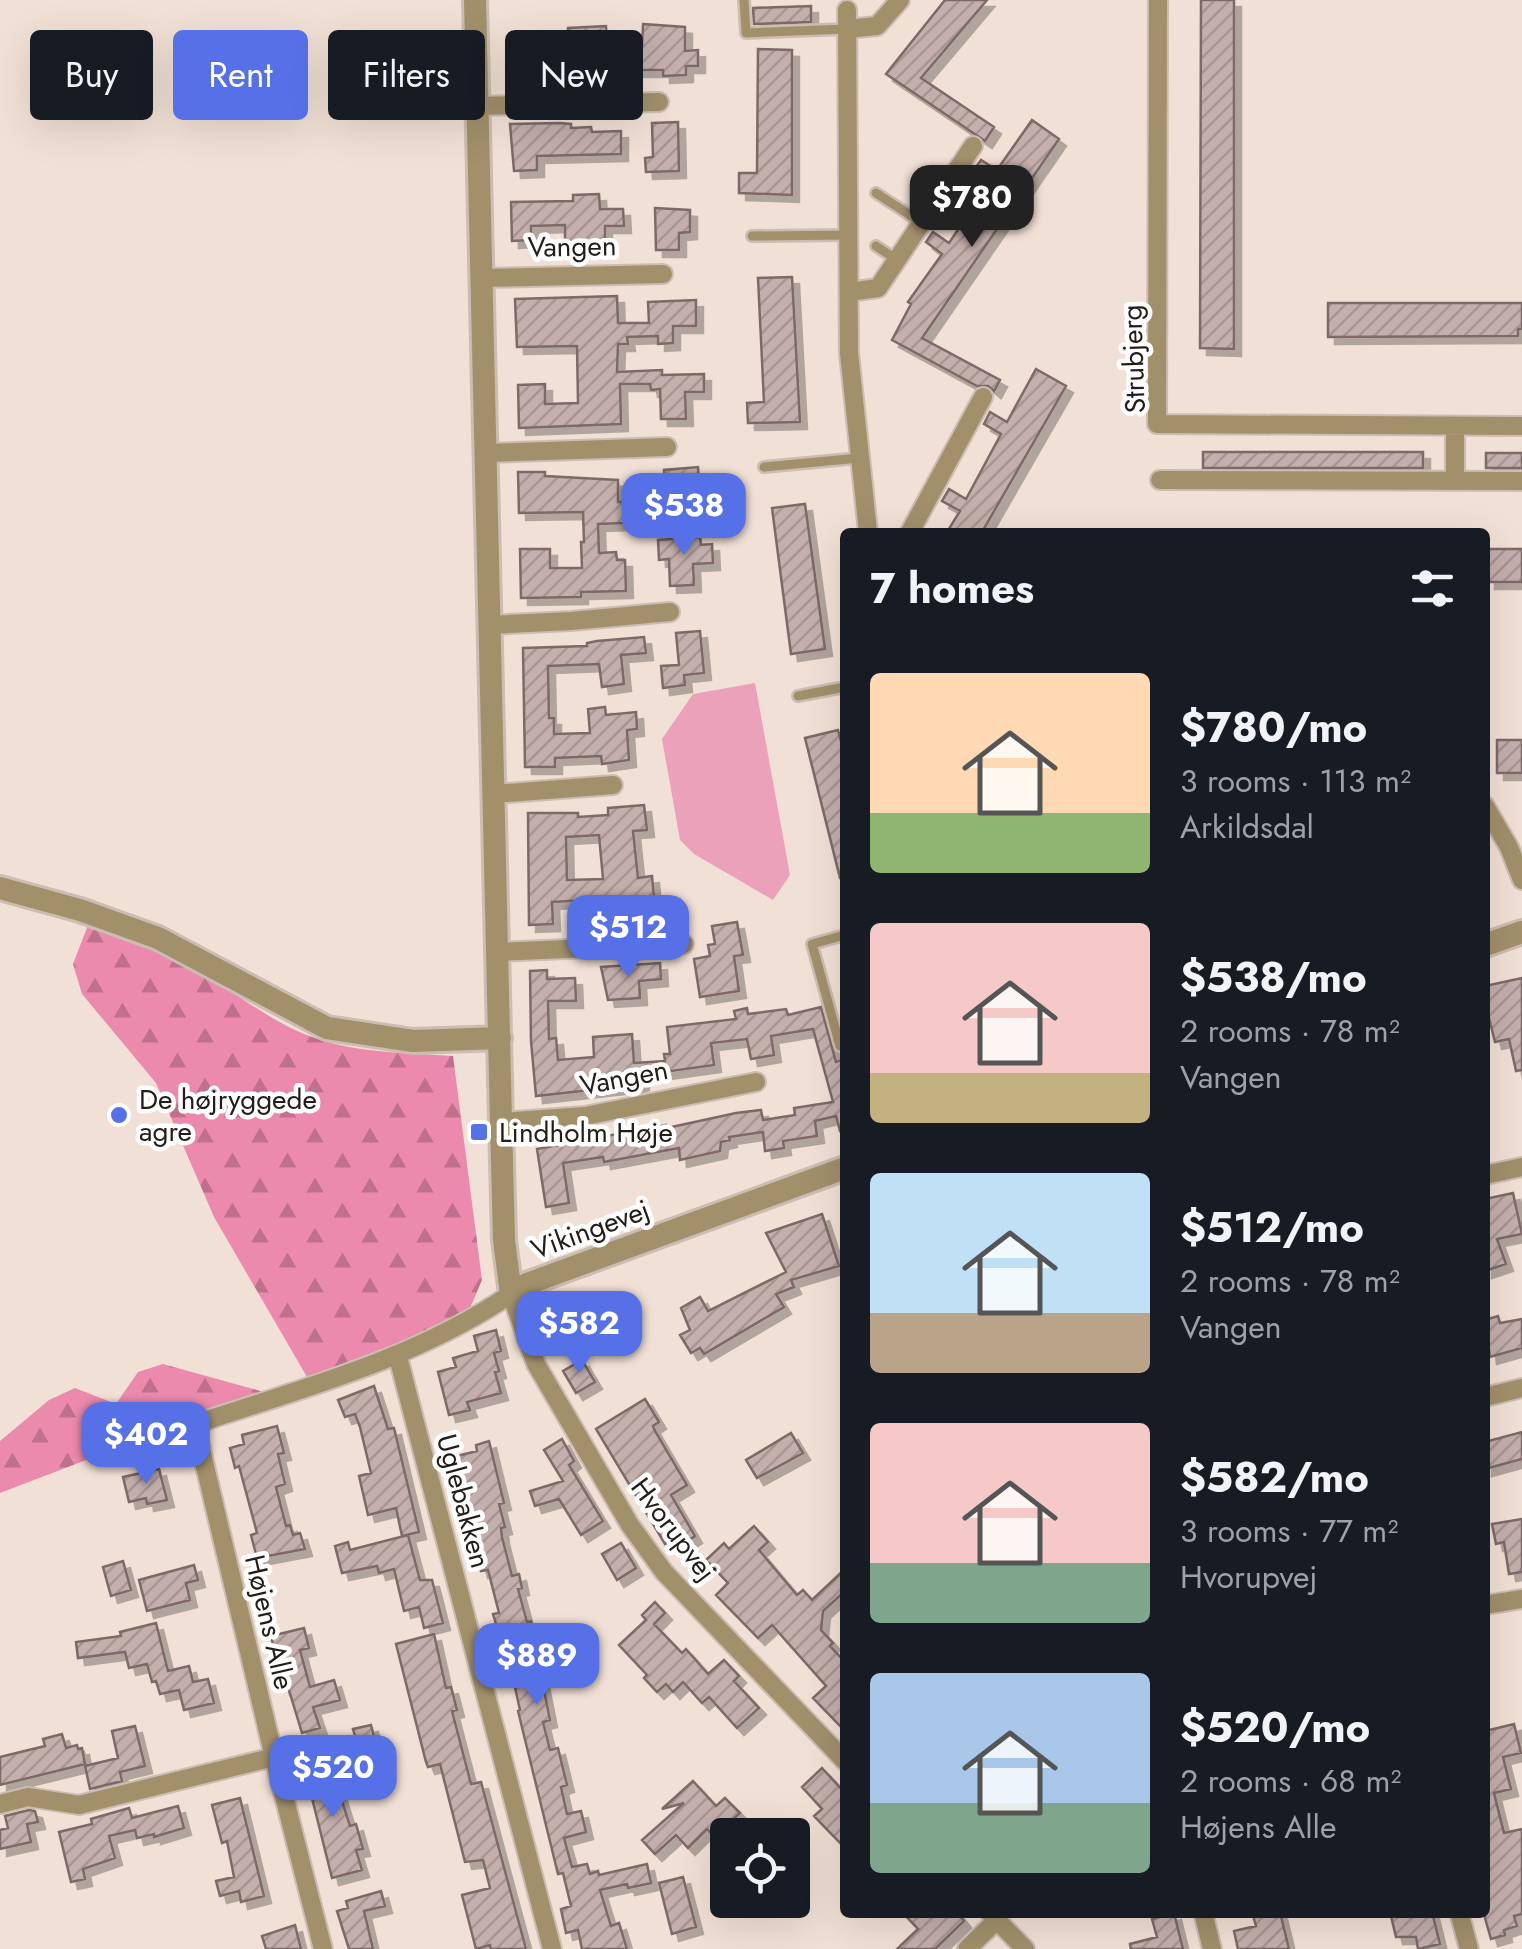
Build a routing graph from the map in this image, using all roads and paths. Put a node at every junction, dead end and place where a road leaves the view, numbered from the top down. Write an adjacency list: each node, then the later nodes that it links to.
1 (475, 0): 6 (street)
2 (744, 0): 7 (lane)
3 (900, 0): 7 (street)
4 (1158, 0): 22 (street, Strubjerg)
5 (847, 10): 7 (street)
6 (476, 30)
7 (847, 30): 14 (street)
8 (659, 102): 9 (street)
9 (485, 106)
10 (478, 120): 19 (street)
11 (973, 146): 13 (street)
12 (876, 193): 13 (lane)
13 (922, 223): 17 (street)
14 (848, 235): 15 (lane); 20 (street)
15 (752, 236)
16 (876, 246): 17 (lane)
17 (897, 260): 20 (street)
18 (663, 274): 19 (street, Vangen)
19 (482, 278): 25 (street)
20 (849, 292): 26 (street)
21 (984, 397): 32 (street)
22 (1455, 426): 23 (street, Strubjerg); 29 (street)
23 (1522, 426)
24 (667, 447): 25 (street)
25 (486, 453): 34 (street)
26 (859, 458): 27 (lane); 31 (street)
27 (764, 468)
28 (1160, 480): 29 (street)
29 (1455, 481): 30 (street)
30 (1522, 481)
31 (868, 528)
32 (912, 528)
33 (670, 612): 34 (street)
34 (490, 625): 38 (street)
35 (840, 688): 36 (lane)
36 (798, 696)
37 (613, 785): 38 (street)
38 (494, 794): 46 (street)
39 (1490, 815): 40 (street)
40 (1522, 880)
41 (0, 888): 47 (street)
42 (1522, 932): 44 (street)
43 (840, 936): 48 (lane)
44 (1490, 943)
45 (684, 944): 46 (street)
46 (498, 952): 47 (street)
47 (500, 1038): 50 (street)
48 (840, 1046)
49 (756, 1082): 50 (street, Vangen)
50 (501, 1122): 54 (street)
51 (1522, 1167): 53 (street)
52 (840, 1170): 54 (street, Vikingevej)
53 (1490, 1175)
54 (511, 1294): 55 (street, Vikingevej); 62 (street, Hvorupvej)
55 (398, 1357): 58 (street, Vikingevej); 69 (street, Uglebakken)
56 (1522, 1388): 57 (street)
57 (1490, 1397)
58 (195, 1424): 61 (street, Højens Alle)
59 (1522, 1599): 60 (street)
60 (1490, 1603)
61 (274, 1756): 63 (street); 68 (street, Højens Alle)
62 (840, 1756)
63 (0, 1804)
64 (991, 1918): 70 (street)
65 (995, 1918): 71 (street)
66 (1204, 1918): 72 (street)
67 (1460, 1918): 73 (street)
68 (324, 1949)
69 (552, 1949)
70 (967, 1949)
71 (1025, 1949)
72 (1212, 1949)
73 (1468, 1949)

